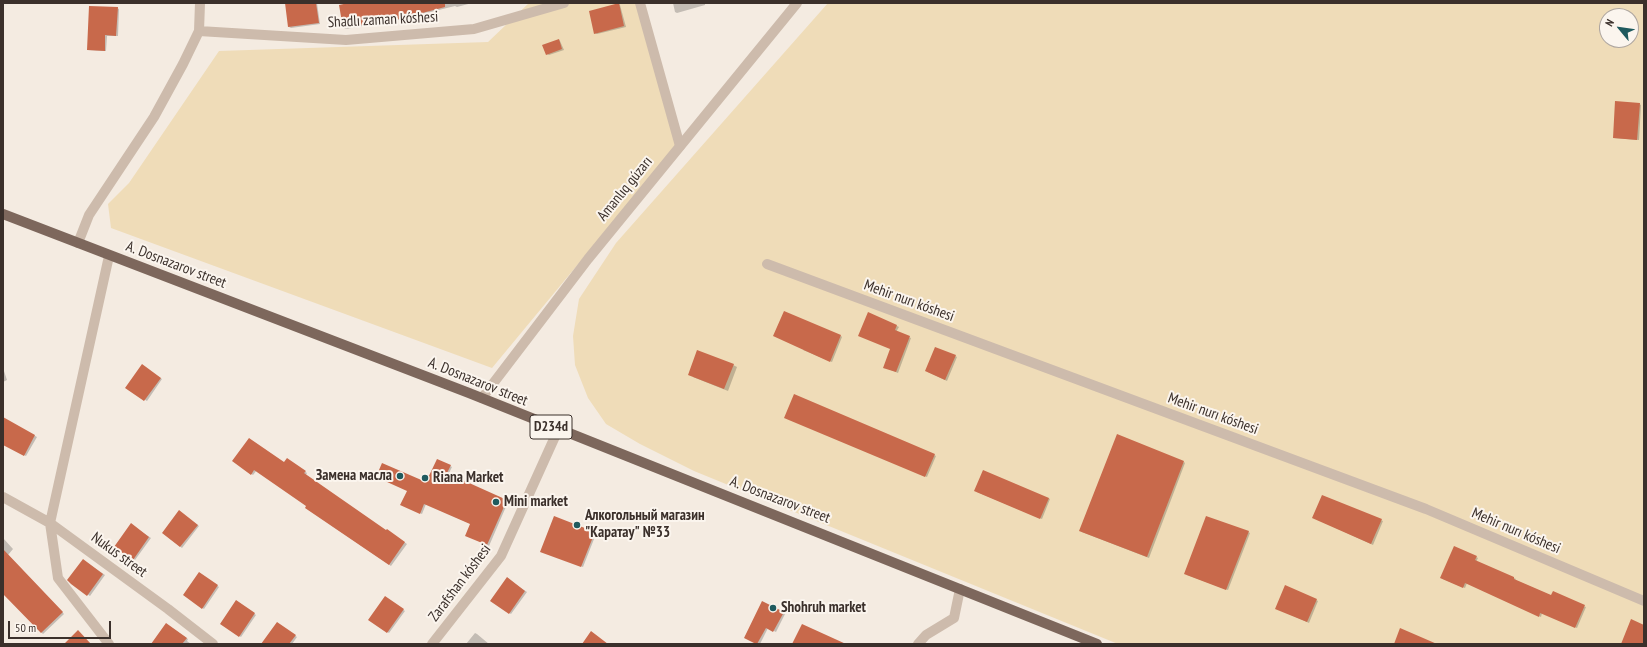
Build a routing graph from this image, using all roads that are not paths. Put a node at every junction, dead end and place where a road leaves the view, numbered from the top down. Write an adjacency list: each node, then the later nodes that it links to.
1 (200, 3): 5 (street)
2 (564, 3): 5 (street, Shadlı zaman kóshesi)
3 (640, 3): 6 (street)
4 (797, 3): 6 (street, Amanlıq gúzarı)
5 (199, 31): 8 (street)
6 (680, 146): 11 (street, Amanlıq gúzarı)
7 (3, 214): 8 (main road, A. Dosnazarov street / D234d)
8 (78, 243): 9 (main road, A. Dosnazarov street / D234d)
9 (109, 256): 11 (main road, A. Dosnazarov street / D234d); 14 (street)
10 (768, 264): 16 (street, Mehir nurı kóshesi)
11 (482, 398): 12 (main road, A. Dosnazarov street / D234d)
12 (558, 430): 15 (main road, A. Dosnazarov street / D234d); 19 (street, Zarafshan kóshesi)
13 (3, 497): 14 (street, Nukus street)
14 (50, 523): 17 (street); 18 (street, Nukus street)
15 (960, 588): 20 (street); 21 (main road, A. Dosnazarov street / D234d)
16 (1644, 601)
17 (109, 644)
18 (213, 644)
19 (432, 644)
20 (918, 644)
21 (1097, 644)

